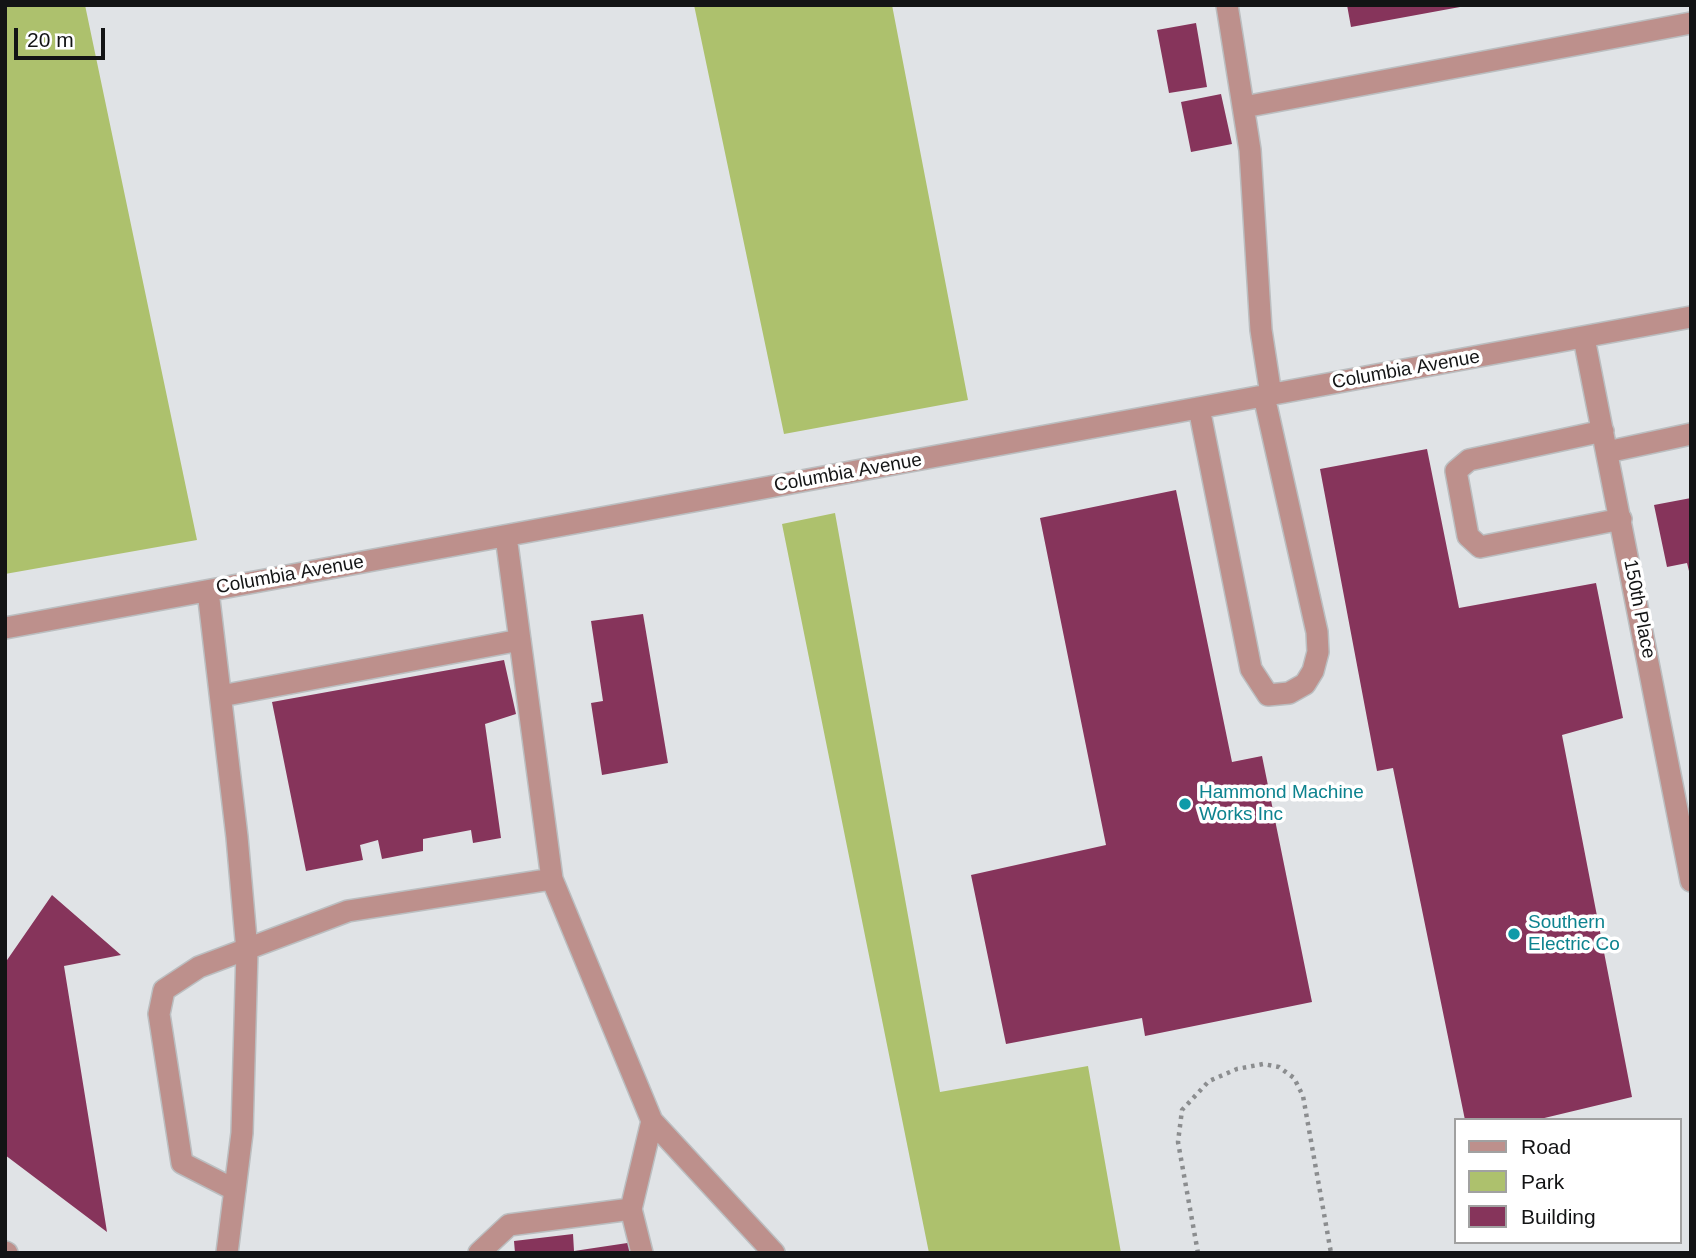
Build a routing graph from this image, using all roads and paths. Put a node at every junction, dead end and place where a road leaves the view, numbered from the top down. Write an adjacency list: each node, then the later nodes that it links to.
1 (1227, 5): 3 (street)
2 (1691, 23): 3 (street)
3 (1244, 107): 6 (street)
4 (1691, 317): 5 (street, Columbia Avenue)
5 (1584, 338): 6 (street, Columbia Avenue); 9 (street, 150th Place)
6 (1268, 396): 7 (street, Columbia Avenue); 7 (street)
7 (1199, 408): 11 (street, Columbia Avenue)
8 (1691, 433): 9 (street)
9 (1605, 441): 10 (street, 150th Place); 10 (street)
10 (1621, 519): 17 (street, 150th Place)
11 (506, 536): 12 (street, Columbia Avenue); 14 (street)
12 (208, 590): 13 (street, Columbia Avenue); 15 (street)
13 (5, 628)
14 (520, 640): 15 (street); 16 (street)
15 (221, 696): 18 (street)
16 (552, 879): 18 (street); 19 (street)
17 (1691, 881)
18 (247, 951): 20 (street); 20 (street)
19 (652, 1121): 21 (street); 25 (street)
20 (235, 1189): 22 (street)
21 (631, 1209): 23 (street); 24 (street)
22 (227, 1253)
23 (479, 1253)
24 (642, 1253)
25 (774, 1253)
26 (1198, 1253): 27 (path)
27 (1331, 1253)

